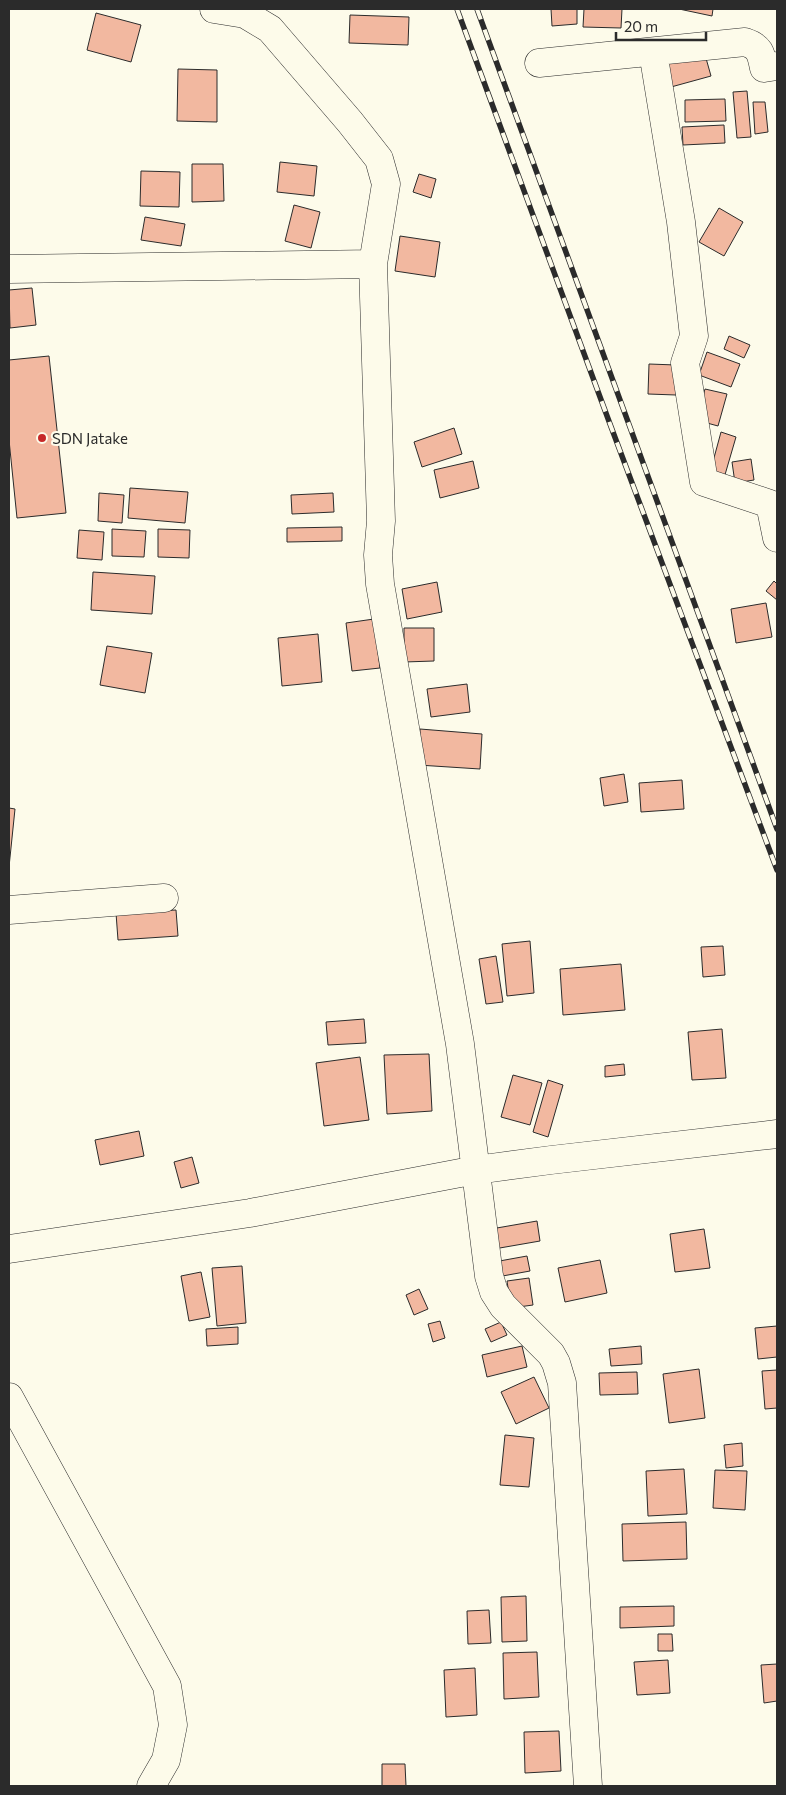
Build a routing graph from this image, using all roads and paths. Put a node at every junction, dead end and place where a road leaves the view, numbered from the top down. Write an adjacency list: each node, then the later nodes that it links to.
1 (214, 9): 5 (street)
2 (653, 52): 3 (street); 4 (street); 7 (street)
3 (539, 63)
4 (777, 66)
5 (373, 264): 6 (street); 11 (street)
6 (9, 269)
7 (777, 538)
8 (164, 898): 9 (street)
9 (9, 910)
10 (777, 1134): 11 (street)
11 (476, 1170): 12 (street); 15 (street)
12 (9, 1248)
13 (9, 1397): 14 (street)
14 (151, 1786)
15 (588, 1786)

